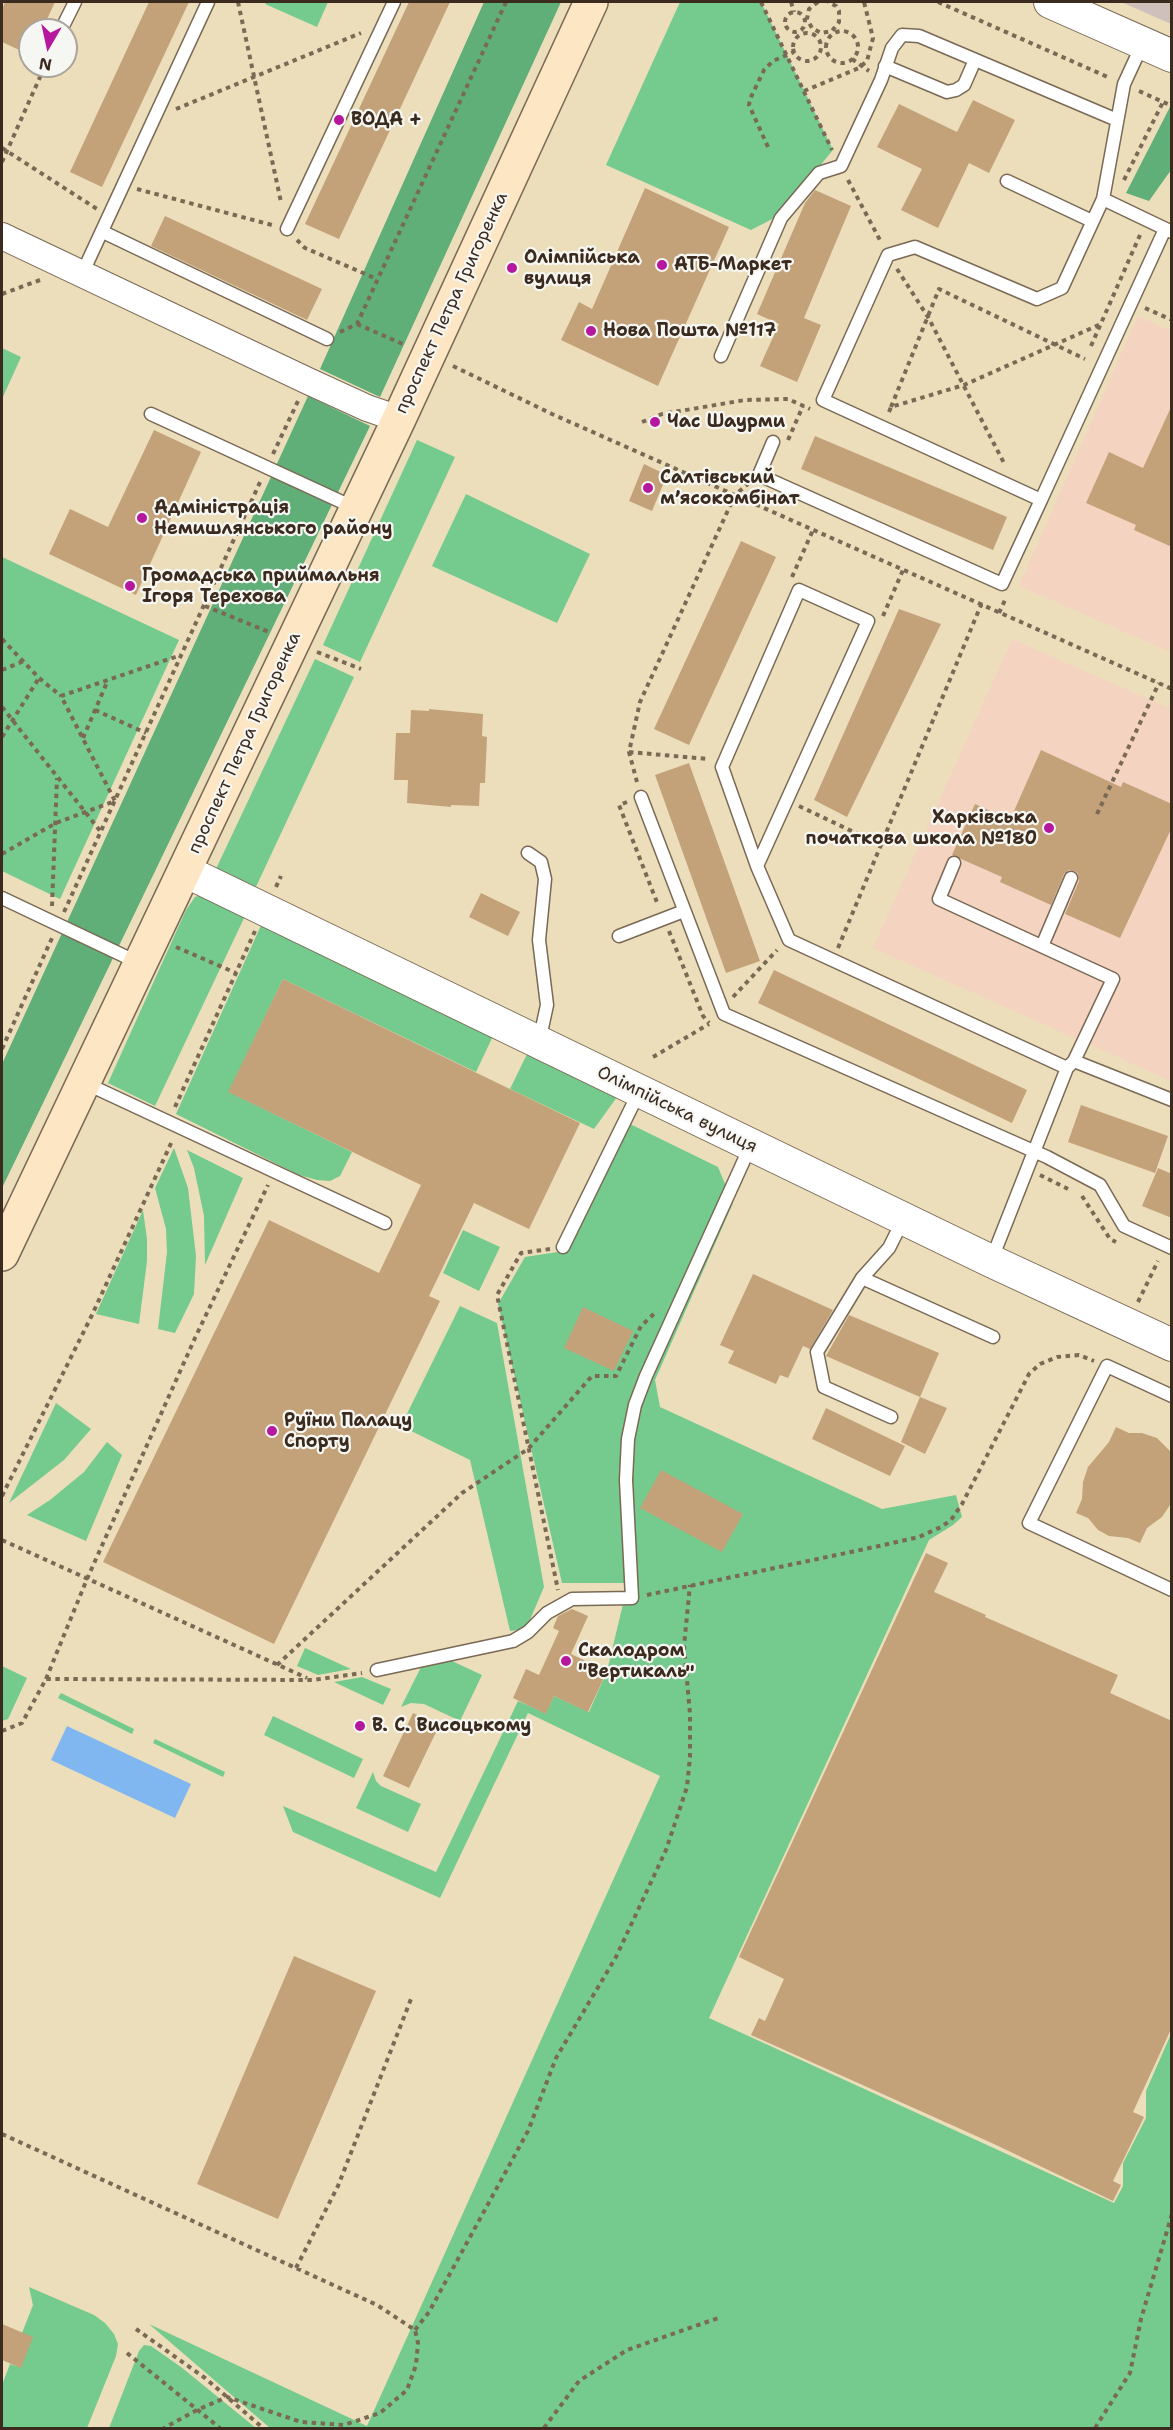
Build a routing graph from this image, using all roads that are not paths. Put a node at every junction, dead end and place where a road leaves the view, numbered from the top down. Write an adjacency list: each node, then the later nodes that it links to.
1 (75, 2): 6 (lane)
2 (208, 2): 17 (lane)
3 (394, 2): 15 (lane)
4 (591, 2): 23 (main road, проспект Петра Григоренка)
5 (1050, 2): 7 (street)
6 (67, 18)
7 (1143, 44): 8 (street); 11 (lane)
8 (1172, 56)
9 (975, 60): 10 (lane); 10 (lane); 11 (lane)
10 (885, 66): 21 (lane)
11 (1117, 120): 13 (lane)
12 (1006, 181): 14 (lane)
13 (1103, 199): 14 (lane); 16 (lane)
14 (1092, 221): 25 (lane)
15 (287, 229)
16 (1168, 230): 25 (lane)
17 (103, 232): 19 (lane); 20 (lane)
18 (2, 238): 19 (street)
19 (77, 272): 23 (street)
20 (327, 339)
21 (721, 356)
22 (151, 414): 26 (lane)
23 (399, 419): 26 (main road, проспект Петра Григоренка)
24 (773, 442): 25 (lane)
25 (1041, 500)
26 (356, 508): 31 (main road, проспект Петра Григоренка)
27 (641, 797): 34 (lane)
28 (528, 853): 38 (lane)
29 (954, 862): 36 (lane)
30 (757, 866): 30 (lane); 39 (lane)
31 (185, 871): 37 (main road, проспект Петра Григоренка); 38 (street, Олімпійська вулиця)
32 (1071, 878): 36 (lane)
33 (2, 898): 37 (lane)
34 (684, 910): 35 (lane); 44 (lane)
35 (619, 936)
36 (1042, 946): 39 (lane)
37 (140, 964): 40 (main road, проспект Петра Григоренка)
38 (539, 1043): 41 (street, Олімпійська вулиця)
39 (1071, 1064): 42 (lane); 44 (lane)
40 (84, 1083): 46 (lane); 49 (main road, проспект Петра Григоренка)
41 (640, 1091): 43 (street, Олімпійська вулиця); 47 (lane)
42 (1172, 1100)
43 (751, 1145): 45 (street, Олімпійська вулиця); 57 (lane)
44 (1041, 1154): 48 (lane); 50 (lane)
45 (903, 1218): 50 (street, Олімпійська вулиця); 51 (lane)
46 (385, 1223)
47 (563, 1247)
48 (1172, 1248)
49 (2, 1254)
50 (992, 1261): 53 (street, Олімпійська вулиця)
51 (862, 1278): 52 (lane); 55 (lane)
52 (993, 1337)
53 (1172, 1345)
54 (1172, 1396): 56 (lane)
55 (891, 1417)
56 (1172, 1590)
57 (377, 1670)

